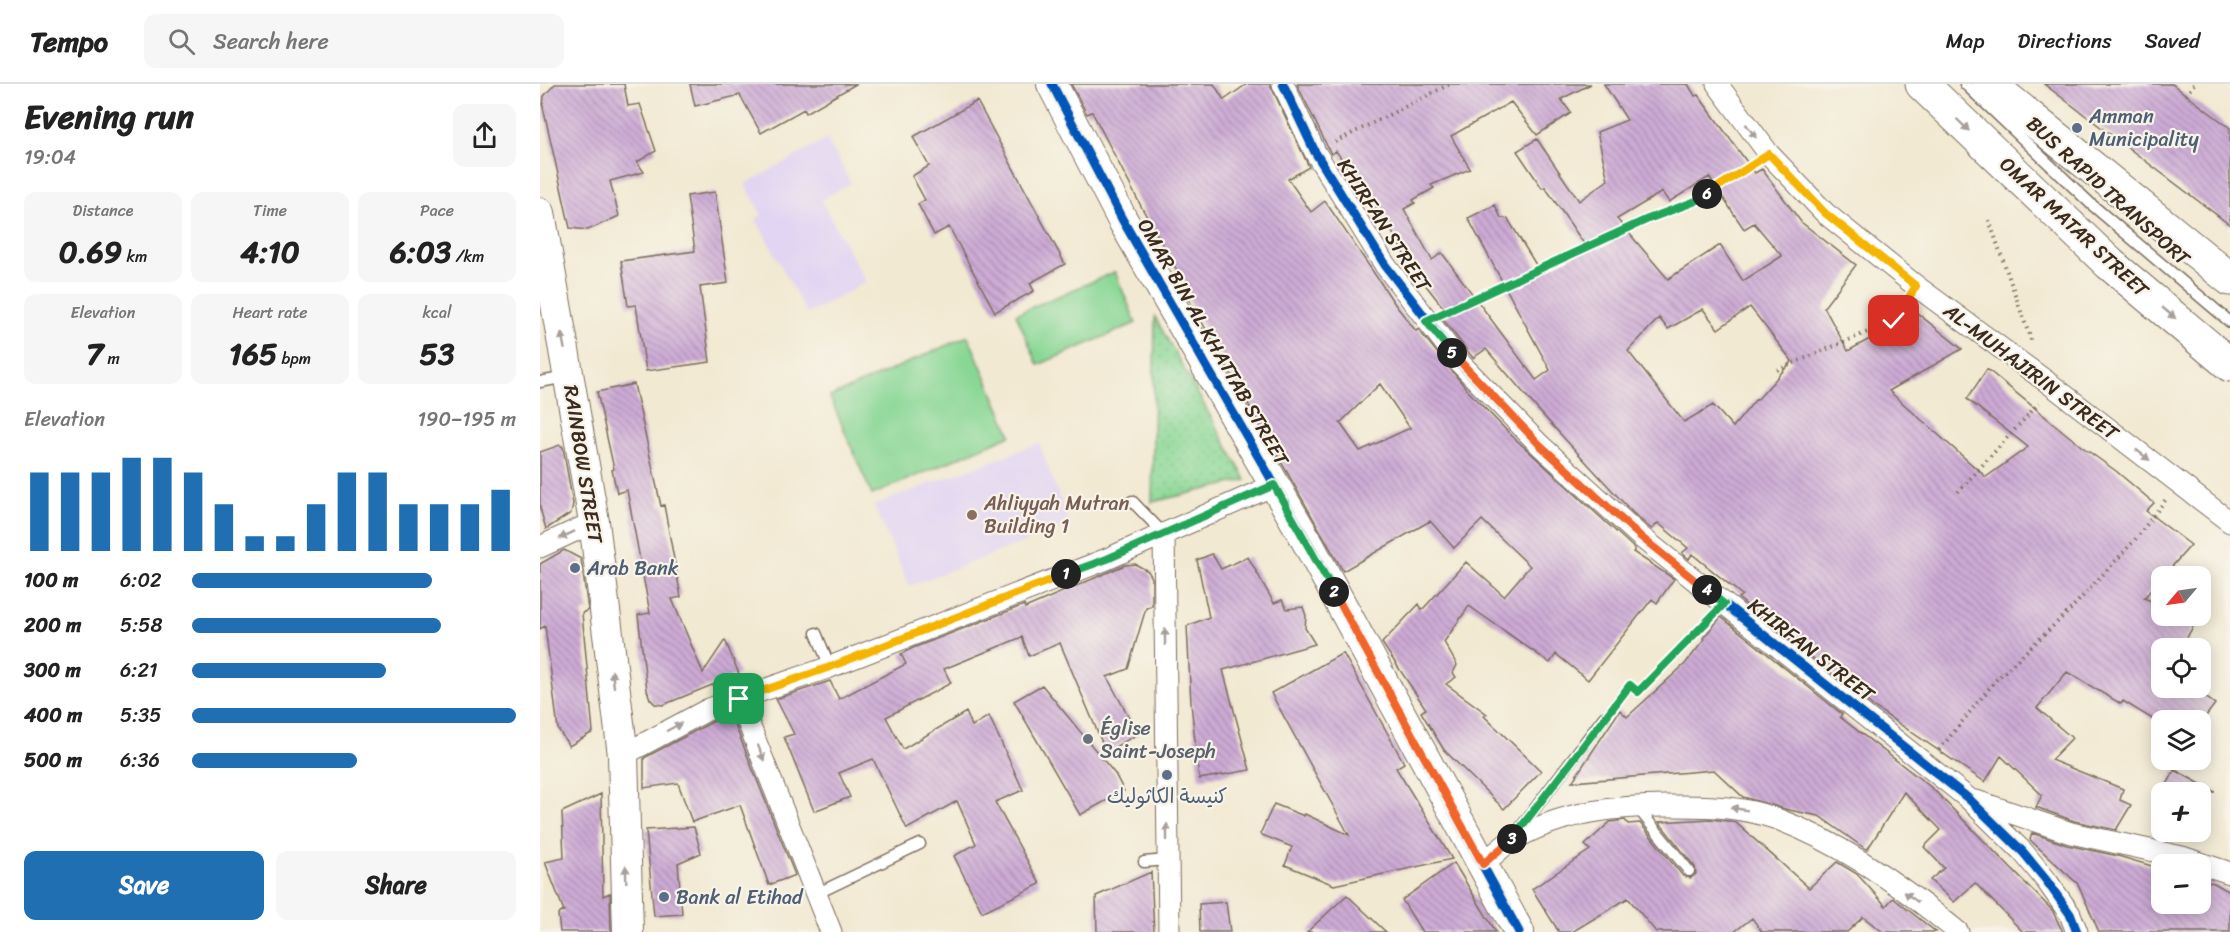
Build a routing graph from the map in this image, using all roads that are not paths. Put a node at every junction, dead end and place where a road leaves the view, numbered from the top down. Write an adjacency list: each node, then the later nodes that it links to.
1 (1052, 84): 14 (street, OMAR BIN AL KHATTAB STREET)
2 (1283, 84): 25 (street, KHIRFAN STREET)
3 (1717, 84): 17 (street, AL-MUHAJIRIN STREET, one-way to 17)
4 (1922, 84): 11 (main road, OMAR MATAR STREET, one-way to 11)
5 (1965, 84): 10 (lane, BUS RAPID TRANSPORT)
6 (1989, 84): 8 (main road)
7 (540, 213): 9 (street, RAINBOW STREET)
8 (2230, 279)
9 (547, 293): 12 (street, RAINBOW STREET, one-way to 9)
10 (2230, 322)
11 (2230, 365)
12 (570, 376): 13 (lane); 16 (street, RAINBOW STREET)
13 (540, 382)
14 (1274, 485): 18 (street); 31 (street, OMAR BIN AL KHATTAB STREET)
15 (1132, 501): 18 (lane)
16 (594, 522): 19 (street, one-way to 19); 24 (street, RAINBOW STREET, one-way to 16)
17 (2230, 522)
18 (1164, 534): 21 (street); 29 (street, one-way to 18)
19 (540, 548)
20 (816, 633): 21 (lane)
21 (830, 667): 22 (street)
22 (739, 699): 24 (street, one-way to 22); 34 (street, one-way to 34)
23 (1605, 717): 27 (lane)
24 (623, 755): 35 (street, RAINBOW STREET, one-way to 24)
25 (1970, 799): 33 (street); 40 (street, KHIRFAN STREET)
26 (1635, 805): 27 (street); 32 (lane); 39 (street, one-way to 26)
27 (1511, 841): 31 (street)
28 (920, 844): 34 (lane)
29 (1167, 860): 30 (lane); 37 (street)
30 (1144, 862)
31 (1483, 864): 38 (street, OMAR BIN AL KHATTAB STREET)
32 (1689, 871)
33 (2230, 873)
34 (816, 894): 36 (street)
35 (628, 932)
36 (831, 932)
37 (1169, 932)
38 (1519, 932)
39 (1958, 932)
40 (2078, 932)

